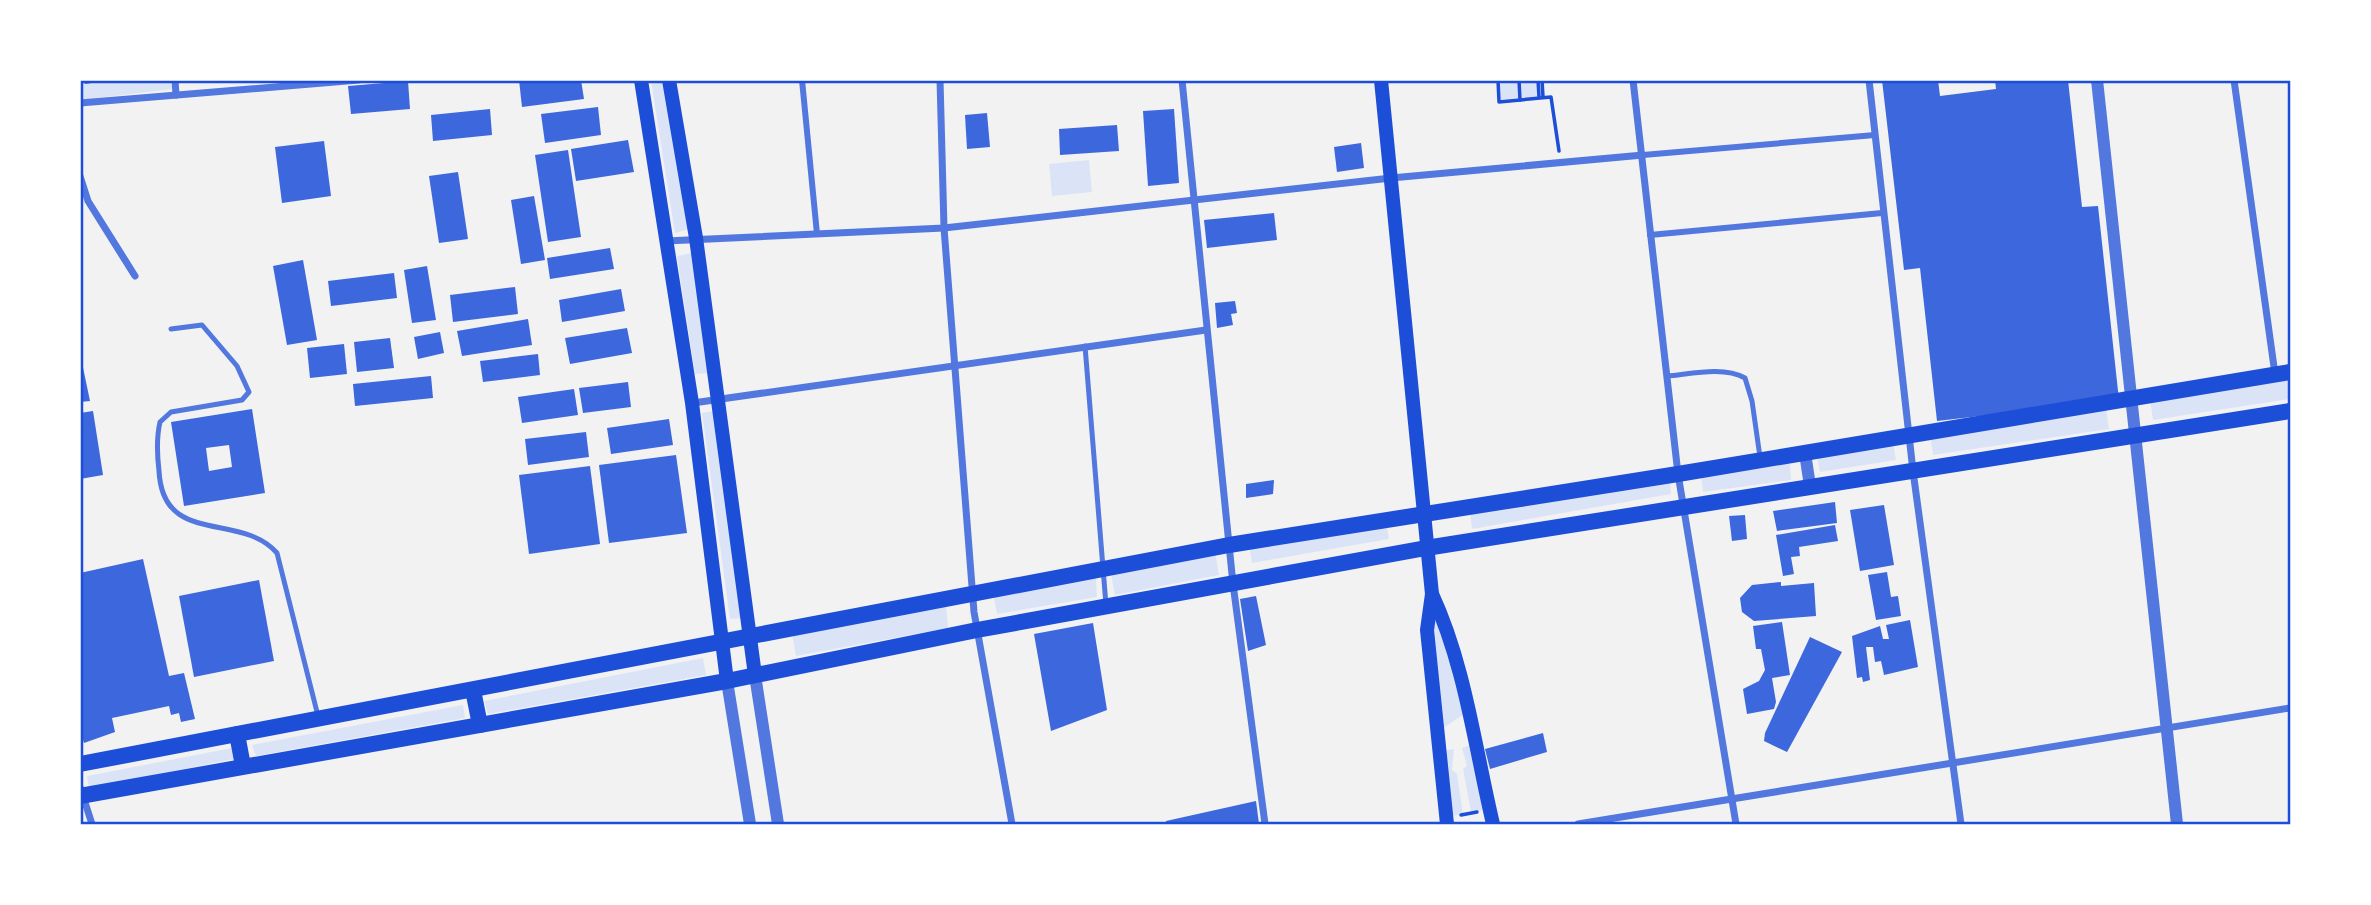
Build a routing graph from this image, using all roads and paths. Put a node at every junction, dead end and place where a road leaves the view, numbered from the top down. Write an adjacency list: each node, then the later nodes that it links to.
1 (100, 80): 17 (path)
2 (175, 80): 19 (street)
3 (359, 80): 19 (street)
4 (641, 80): 34 (main road)
5 (669, 80): 33 (main road)
6 (802, 80): 31 (street)
7 (940, 80): 30 (street)
8 (1182, 80): 28 (street)
9 (1381, 80): 27 (main road)
10 (1498, 80): 21 (path)
11 (1519, 80): 21 (path)
12 (1540, 80): 20 (path)
13 (1633, 80): 24 (street)
14 (1869, 80): 23 (street)
15 (2096, 80): 43 (street)
16 (2234, 80): 40 (street)
17 (86, 81): 18 (path)
18 (80, 86)
19 (176, 95): 22 (street)
20 (1541, 97): 21 (path); 25 (path)
21 (1520, 100)
22 (80, 103)
23 (1875, 135): 24 (street); 29 (street)
24 (1643, 155): 25 (street); 32 (street)
25 (1561, 164): 27 (street)
26 (80, 176): 35 (street)
27 (1391, 178): 28 (street); 54 (main road)
28 (1192, 199): 30 (street); 37 (street)
29 (1882, 213): 32 (street); 46 (street)
30 (944, 228): 31 (street); 39 (street)
31 (817, 234): 33 (street)
32 (1650, 235): 41 (street)
33 (696, 238): 34 (street); 42 (main road)
34 (666, 241): 44 (main road)
35 (135, 276)
36 (171, 328): 69 (lane)
37 (1206, 330): 38 (street); 55 (street)
38 (1085, 346): 39 (street); 57 (lane)
39 (956, 366): 42 (street); 59 (street)
40 (2283, 373): 43 (main road)
41 (1667, 376): 49 (lane); 51 (street)
42 (718, 399): 44 (street); 63 (main road)
43 (2130, 399): 46 (main road); 47 (street)
44 (692, 403): 64 (main road)
45 (2291, 411): 47 (main road)
46 (1909, 436): 48 (main road); 50 (street)
47 (2136, 437): 50 (main road); 71 (street)
48 (1805, 453): 49 (main road); 52 (street)
49 (1761, 461): 51 (main road)
50 (1913, 471): 52 (main road); 75 (street)
51 (1678, 474): 53 (street); 54 (main road)
52 (1810, 486): 53 (main road)
53 (1683, 507): 56 (main road); 77 (street)
54 (1424, 514): 55 (main road); 56 (main road)
55 (1229, 545): 57 (main road); 58 (street)
56 (1426, 548): 58 (main road); 60 (main road)
57 (1101, 570): 59 (main road); 61 (lane)
58 (1233, 584): 61 (main road); 84 (street)
59 (973, 593): 62 (street); 63 (main road)
60 (1432, 594): 78 (main road); 79 (main road)
61 (1106, 608): 62 (main road)
62 (977, 630): 65 (main road); 83 (street)
63 (750, 636): 64 (main road); 65 (main road)
64 (722, 642): 66 (main road); 67 (main road)
65 (755, 675): 66 (main road); 82 (street)
66 (727, 681): 70 (main road); 81 (street)
67 (473, 690): 69 (main road); 70 (main road)
68 (2291, 708): 71 (street)
69 (318, 719): 72 (main road)
70 (480, 725): 74 (main road)
71 (2166, 729): 75 (street); 89 (street)
72 (237, 734): 73 (main road); 74 (main road)
73 (80, 764)
74 (243, 766): 76 (main road)
75 (1951, 766): 77 (street); 88 (street)
76 (81, 793): 80 (street)
77 (1731, 800): 86 (street); 87 (street)
78 (1489, 809): 79 (path); 85 (main road)
79 (1447, 821)
80 (92, 824)
81 (750, 824)
82 (778, 824)
83 (1012, 824)
84 (1265, 824)
85 (1493, 824)
86 (1578, 824)
87 (1735, 824)
88 (1961, 824)
89 (2177, 824)

